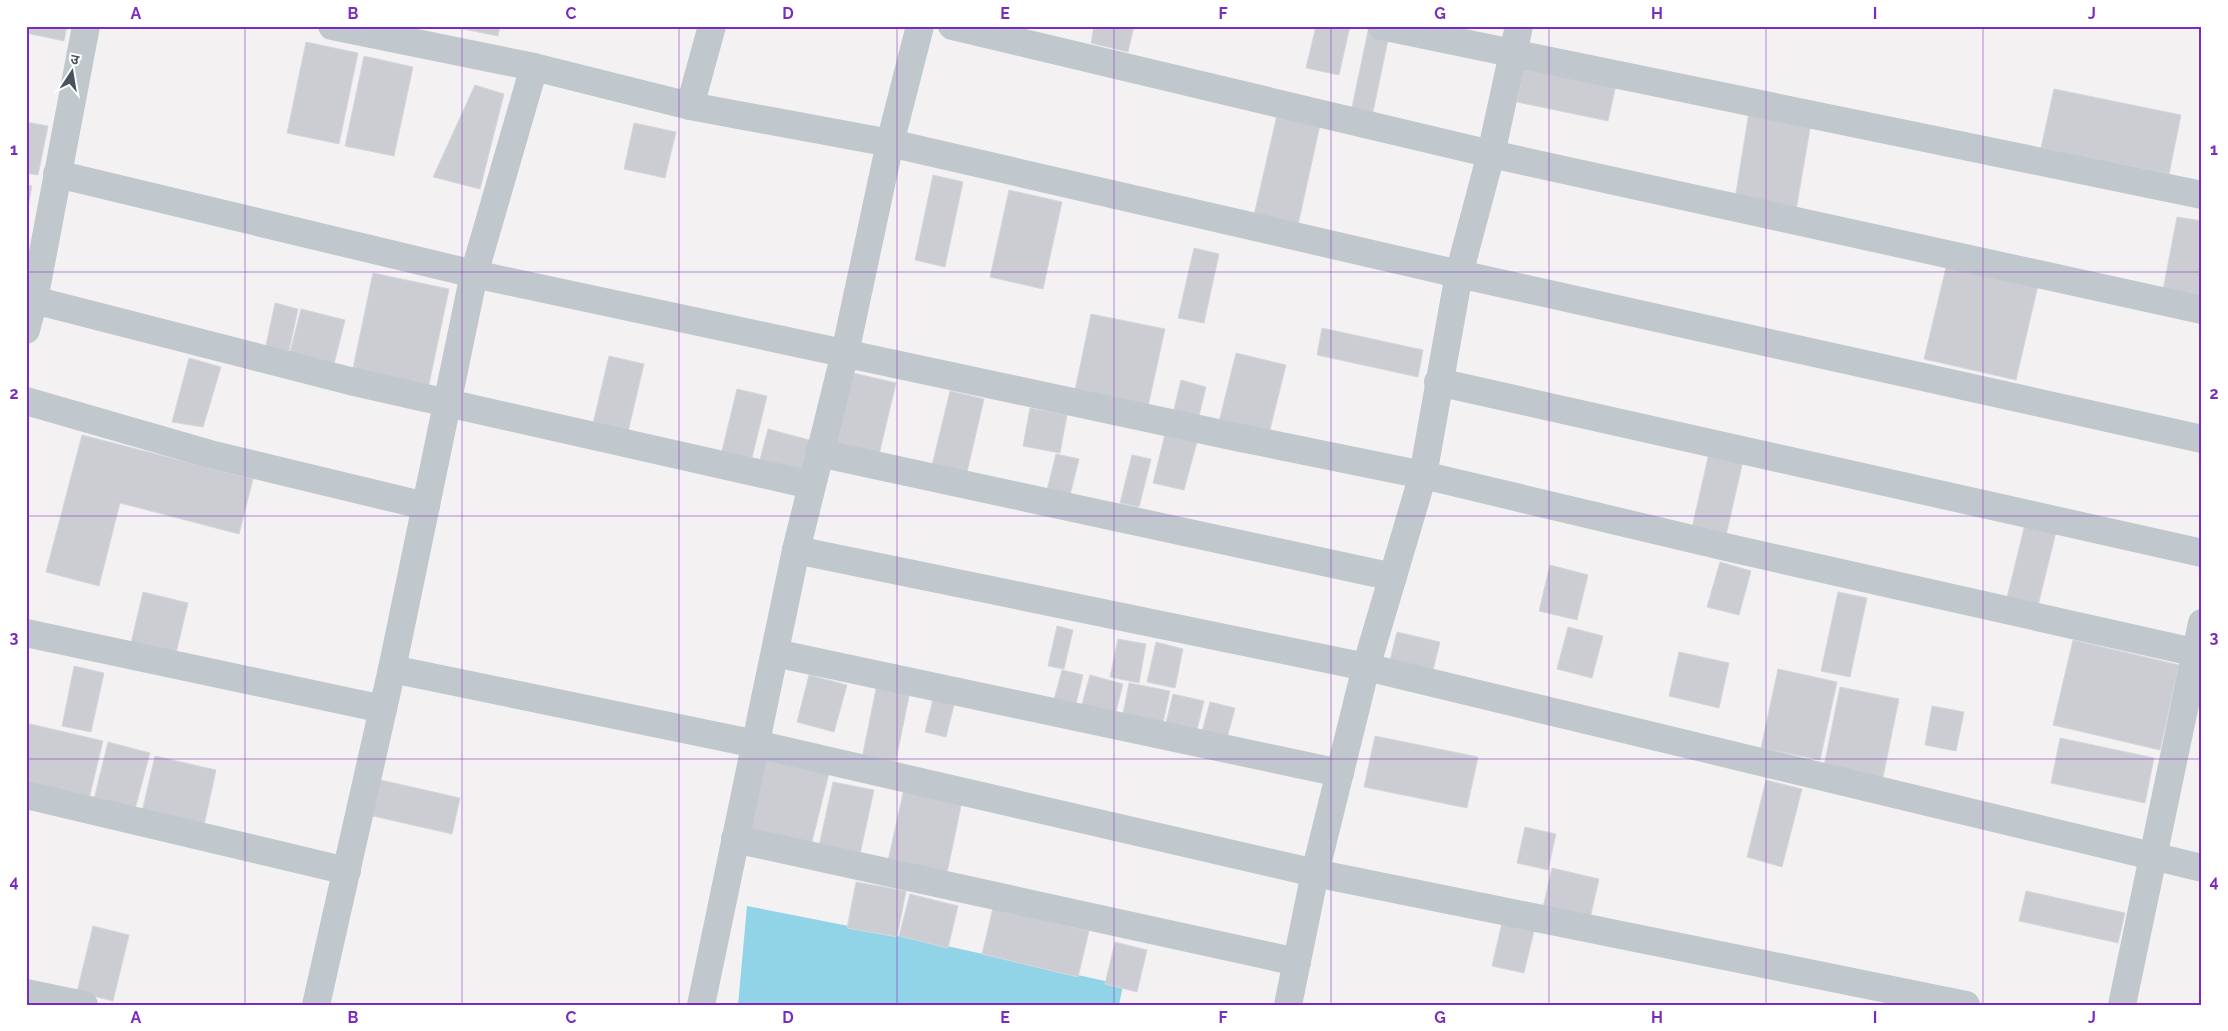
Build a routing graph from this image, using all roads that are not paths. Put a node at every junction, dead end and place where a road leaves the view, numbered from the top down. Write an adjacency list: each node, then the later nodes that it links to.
1 (86, 26): 13 (street)
2 (332, 26): 7 (street)
3 (712, 26): 10 (street)
4 (920, 26): 11 (street)
5 (952, 26): 12 (street)
6 (1381, 26): 8 (street)
7 (384, 32): 9 (street)
8 (1516, 39): 12 (street); 14 (street)
9 (534, 67): 10 (street); 15 (street)
10 (690, 106): 11 (street)
11 (890, 143): 16 (street); 20 (street)
12 (1491, 154): 16 (street); 18 (street)
13 (57, 174): 15 (street); 17 (street)
14 (2202, 195)
15 (474, 274): 20 (street); 23 (street)
16 (1459, 274): 21 (street); 24 (street)
17 (34, 300): 19 (street); 23 (street)
18 (2202, 310)
19 (26, 330)
20 (845, 353): 25 (street); 26 (street)
21 (1438, 382): 26 (street); 30 (street)
22 (26, 401): 28 (street)
23 (449, 402): 27 (street); 28 (street)
24 (2202, 439)
25 (819, 453): 27 (street); 31 (street)
26 (1423, 475): 31 (street); 35 (street)
27 (811, 485): 29 (street)
28 (426, 506): 37 (street)
29 (796, 550): 34 (street); 36 (street)
30 (2202, 553)
31 (1393, 577): 36 (street)
32 (2202, 623): 35 (street)
33 (26, 633): 38 (street)
34 (775, 653): 39 (street); 40 (street)
35 (2199, 653): 43 (street)
36 (1366, 667): 40 (street); 43 (street)
37 (392, 669): 38 (street); 39 (street)
38 (383, 709): 45 (street)
39 (756, 744): 42 (street); 46 (street)
40 (1340, 772): 46 (street)
41 (26, 795): 45 (street)
42 (735, 838): 47 (street); 51 (street)
43 (2154, 856): 44 (street); 54 (street)
44 (2202, 868)
45 (347, 871): 50 (street)
46 (1315, 873): 47 (street); 53 (street)
47 (1297, 962): 52 (street)
48 (26, 993): 49 (street)
49 (84, 1005)
50 (316, 1005)
51 (702, 1005)
52 (1288, 1005)
53 (1966, 1005)
54 (2122, 1005)

